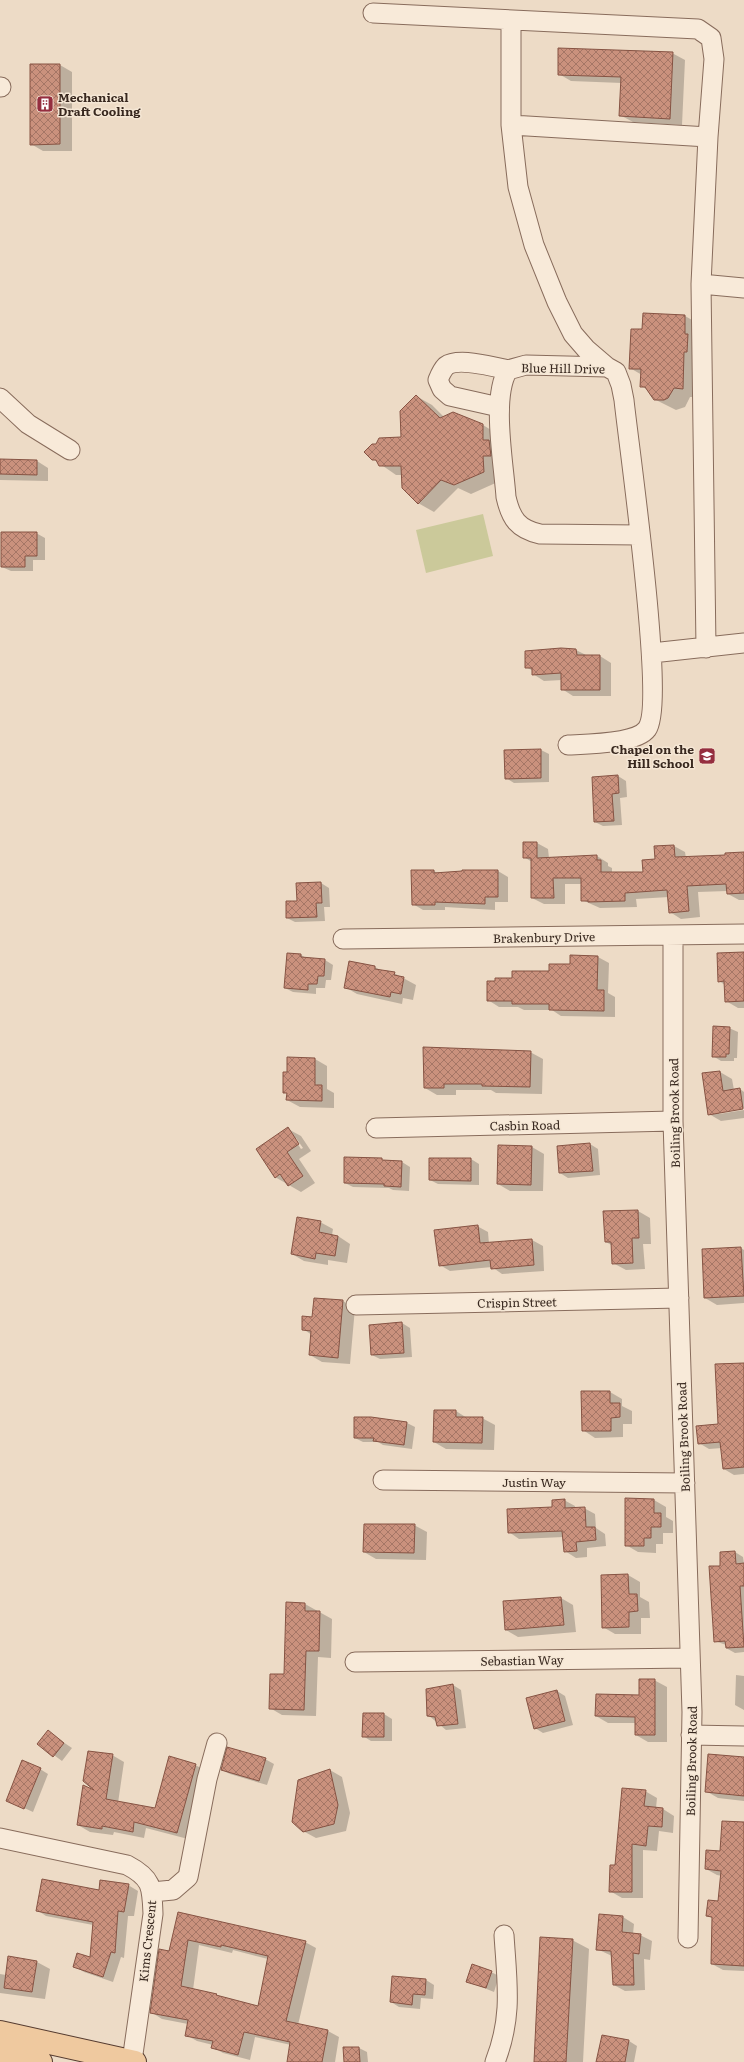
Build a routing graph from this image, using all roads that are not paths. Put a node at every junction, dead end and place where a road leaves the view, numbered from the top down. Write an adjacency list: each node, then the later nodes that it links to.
1 (374, 14): 2 (street)
2 (511, 20): 3 (street); 4 (street)
3 (511, 125): 4 (street); 7 (street)
4 (708, 137): 5 (street)
5 (701, 284): 6 (street); 14 (street)
6 (744, 288)
7 (607, 367): 8 (street, Blue Hill Drive); 12 (street, Blue Hill Drive)
8 (508, 370): 10 (street, Blue Hill Drive); 10 (street)
9 (0, 398): 11 (street)
10 (499, 407): 12 (street, Blue Hill Drive)
11 (70, 450)
12 (639, 535): 15 (street, Blue Hill Drive)
13 (744, 643): 14 (street)
14 (706, 648): 15 (street)
15 (652, 653): 16 (street, Blue Hill Drive)
16 (568, 746)
17 (744, 934): 18 (street, Brakenbury Drive)
18 (673, 936): 19 (street, Brakenbury Drive); 20 (street, Boiling Brook Road)
19 (343, 939)
20 (673, 1121): 21 (street, Casbin Road); 22 (street, Boiling Brook Road)
21 (376, 1128)
22 (678, 1298): 23 (street, Crispin Street); 25 (street, Boiling Brook Road)
23 (356, 1305)
24 (383, 1480): 25 (street, Justin Way)
25 (685, 1483): 26 (street, Boiling Brook Road)
26 (690, 1658): 27 (street, Sebastian Way); 28 (street, Boiling Brook Road)
27 (355, 1662)
28 (691, 1735): 29 (street); 34 (street, Boiling Brook Road)
29 (744, 1736)
30 (216, 1743): 32 (street)
31 (0, 1838): 32 (street, Kims Crescent)
32 (152, 1892): 38 (street, Kims Crescent)
33 (504, 1935): 39 (street)
34 (688, 1938)
35 (0, 2032): 38 (main road)
36 (12, 2058): 37 (main road)
37 (41, 2062)
38 (133, 2062)
39 (496, 2062)

